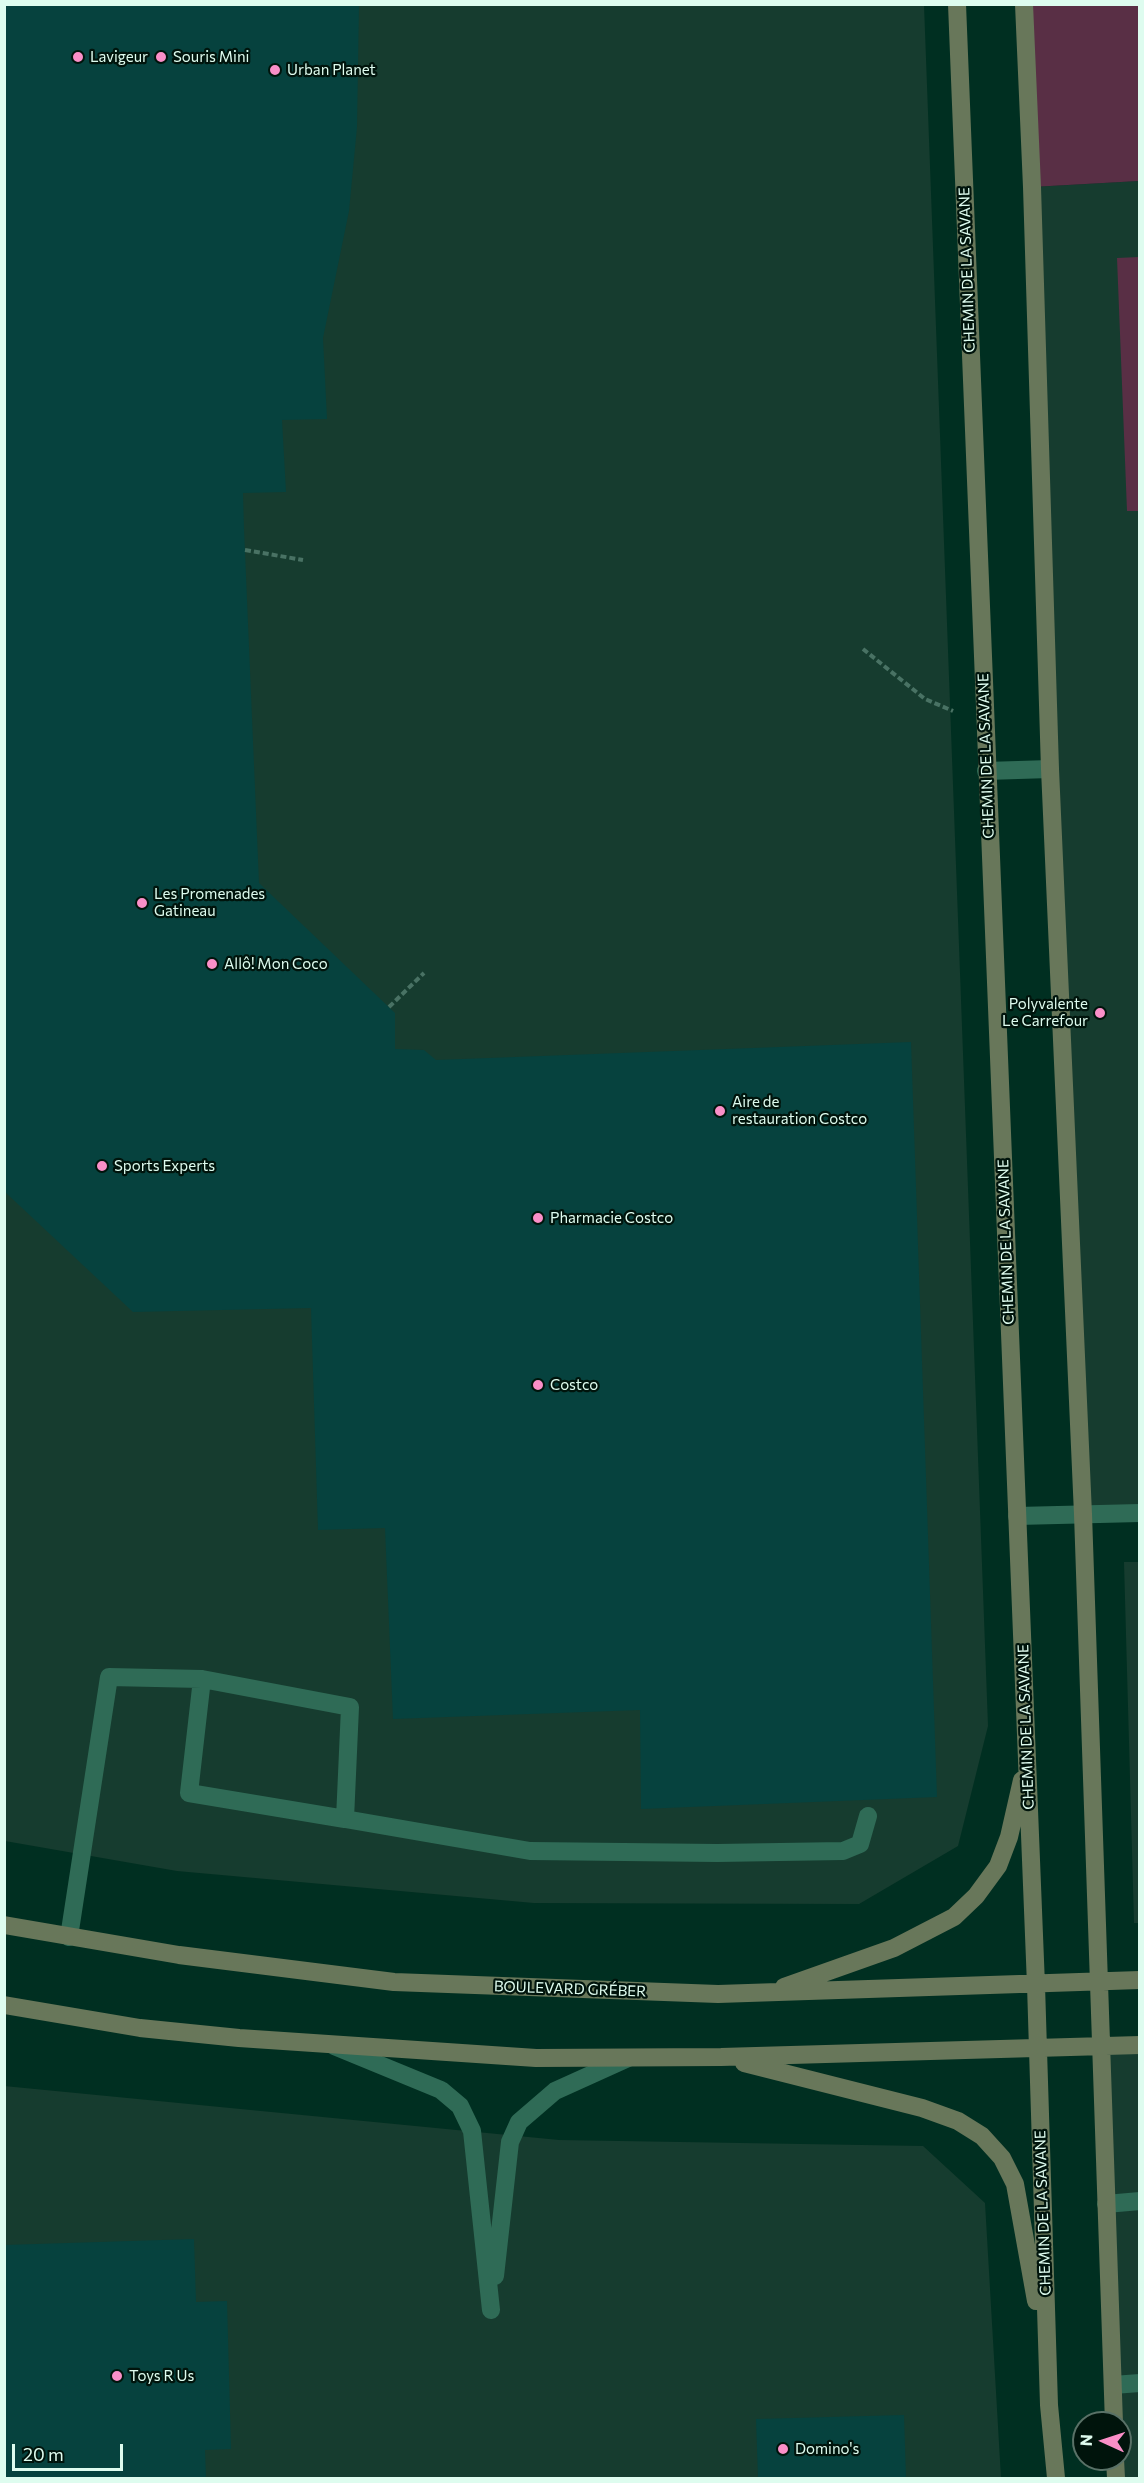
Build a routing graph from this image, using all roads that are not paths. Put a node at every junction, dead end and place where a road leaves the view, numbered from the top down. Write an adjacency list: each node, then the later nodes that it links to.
1 (957, 4): 4 (street, CHEMIN DE LA SAVANE)
2 (1024, 4): 3 (street)
3 (1050, 769): 4 (street); 6 (street)
4 (986, 771): 7 (street, CHEMIN DE LA SAVANE)
5 (1140, 1513): 6 (street)
6 (1083, 1514): 7 (street); 15 (street)
7 (1017, 1516): 9 (street, CHEMIN DE LA SAVANE)
8 (202, 1679): 11 (street); 11 (street); 13 (street)
9 (1027, 1757): 16 (street, CHEMIN DE LA SAVANE); 17 (street)
10 (868, 1816): 11 (street)
11 (345, 1819)
12 (4, 1925): 13 (street, BOULEVARD GRÉBER)
13 (69, 1938): 17 (street, BOULEVARD GRÉBER)
14 (1140, 1980): 15 (street, BOULEVARD GRÉBER)
15 (1099, 1981): 16 (street, BOULEVARD GRÉBER); 21 (street)
16 (1036, 1985): 17 (street, BOULEVARD GRÉBER); 22 (street, CHEMIN DE LA SAVANE)
17 (768, 1992)
18 (4, 2005): 20 (street)
19 (1140, 2045): 21 (street)
20 (334, 2046): 24 (street); 24 (street)
21 (1100, 2047): 22 (street); 26 (street)
22 (1038, 2049): 23 (street); 29 (street, CHEMIN DE LA SAVANE)
23 (721, 2057): 24 (street); 29 (street)
24 (628, 2058)
25 (1140, 2201): 26 (street)
26 (1106, 2204): 28 (street)
27 (1140, 2383): 28 (street)
28 (1113, 2385): 30 (street)
29 (1049, 2405): 31 (street, CHEMIN DE LA SAVANE)
30 (1114, 2411)
31 (1056, 2478)

